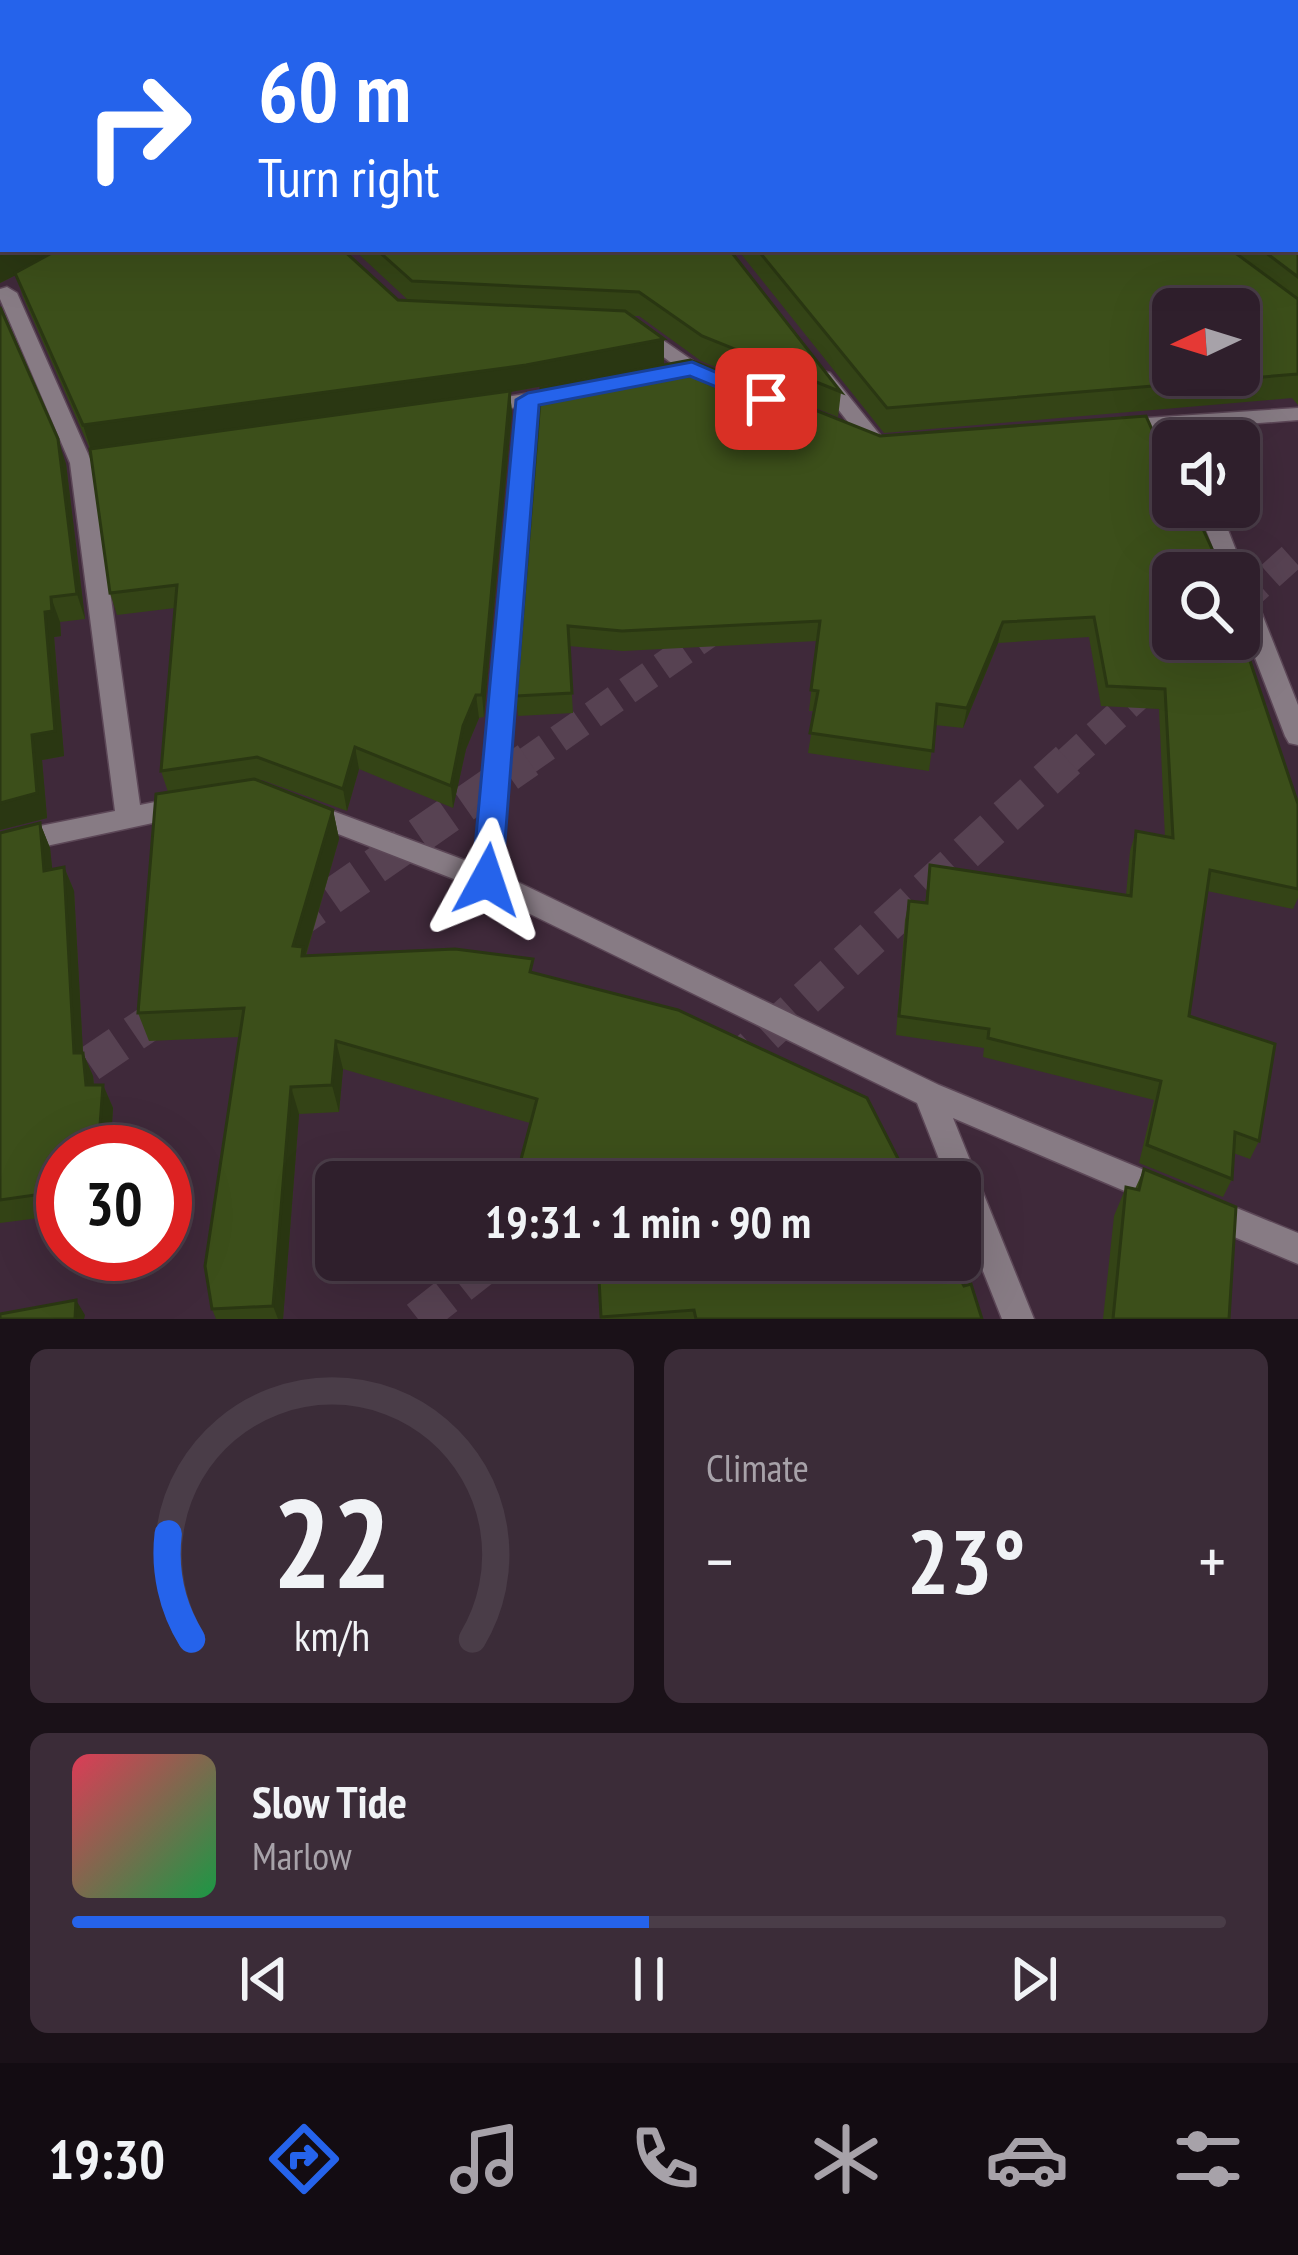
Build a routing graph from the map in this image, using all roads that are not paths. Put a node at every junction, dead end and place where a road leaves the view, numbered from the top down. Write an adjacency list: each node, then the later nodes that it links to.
1 (12, 290): 17 (street)
2 (610, 324): 4 (street)
3 (807, 356): 10 (street)
4 (669, 373)
5 (598, 387): 6 (street)
6 (528, 400): 7 (street); 19 (street)
7 (458, 410)
8 (1298, 414): 9 (street)
9 (1258, 420)
10 (836, 428)
11 (1083, 429): 12 (street)
12 (1152, 431)
13 (1260, 639): 14 (street)
14 (1298, 736)
15 (218, 801): 17 (street)
16 (285, 803): 19 (street)
17 (128, 814): 18 (street)
18 (0, 845)
19 (487, 880): 20 (street)
20 (928, 1094): 21 (street); 22 (street)
21 (1298, 1249)
22 (1018, 1319)

